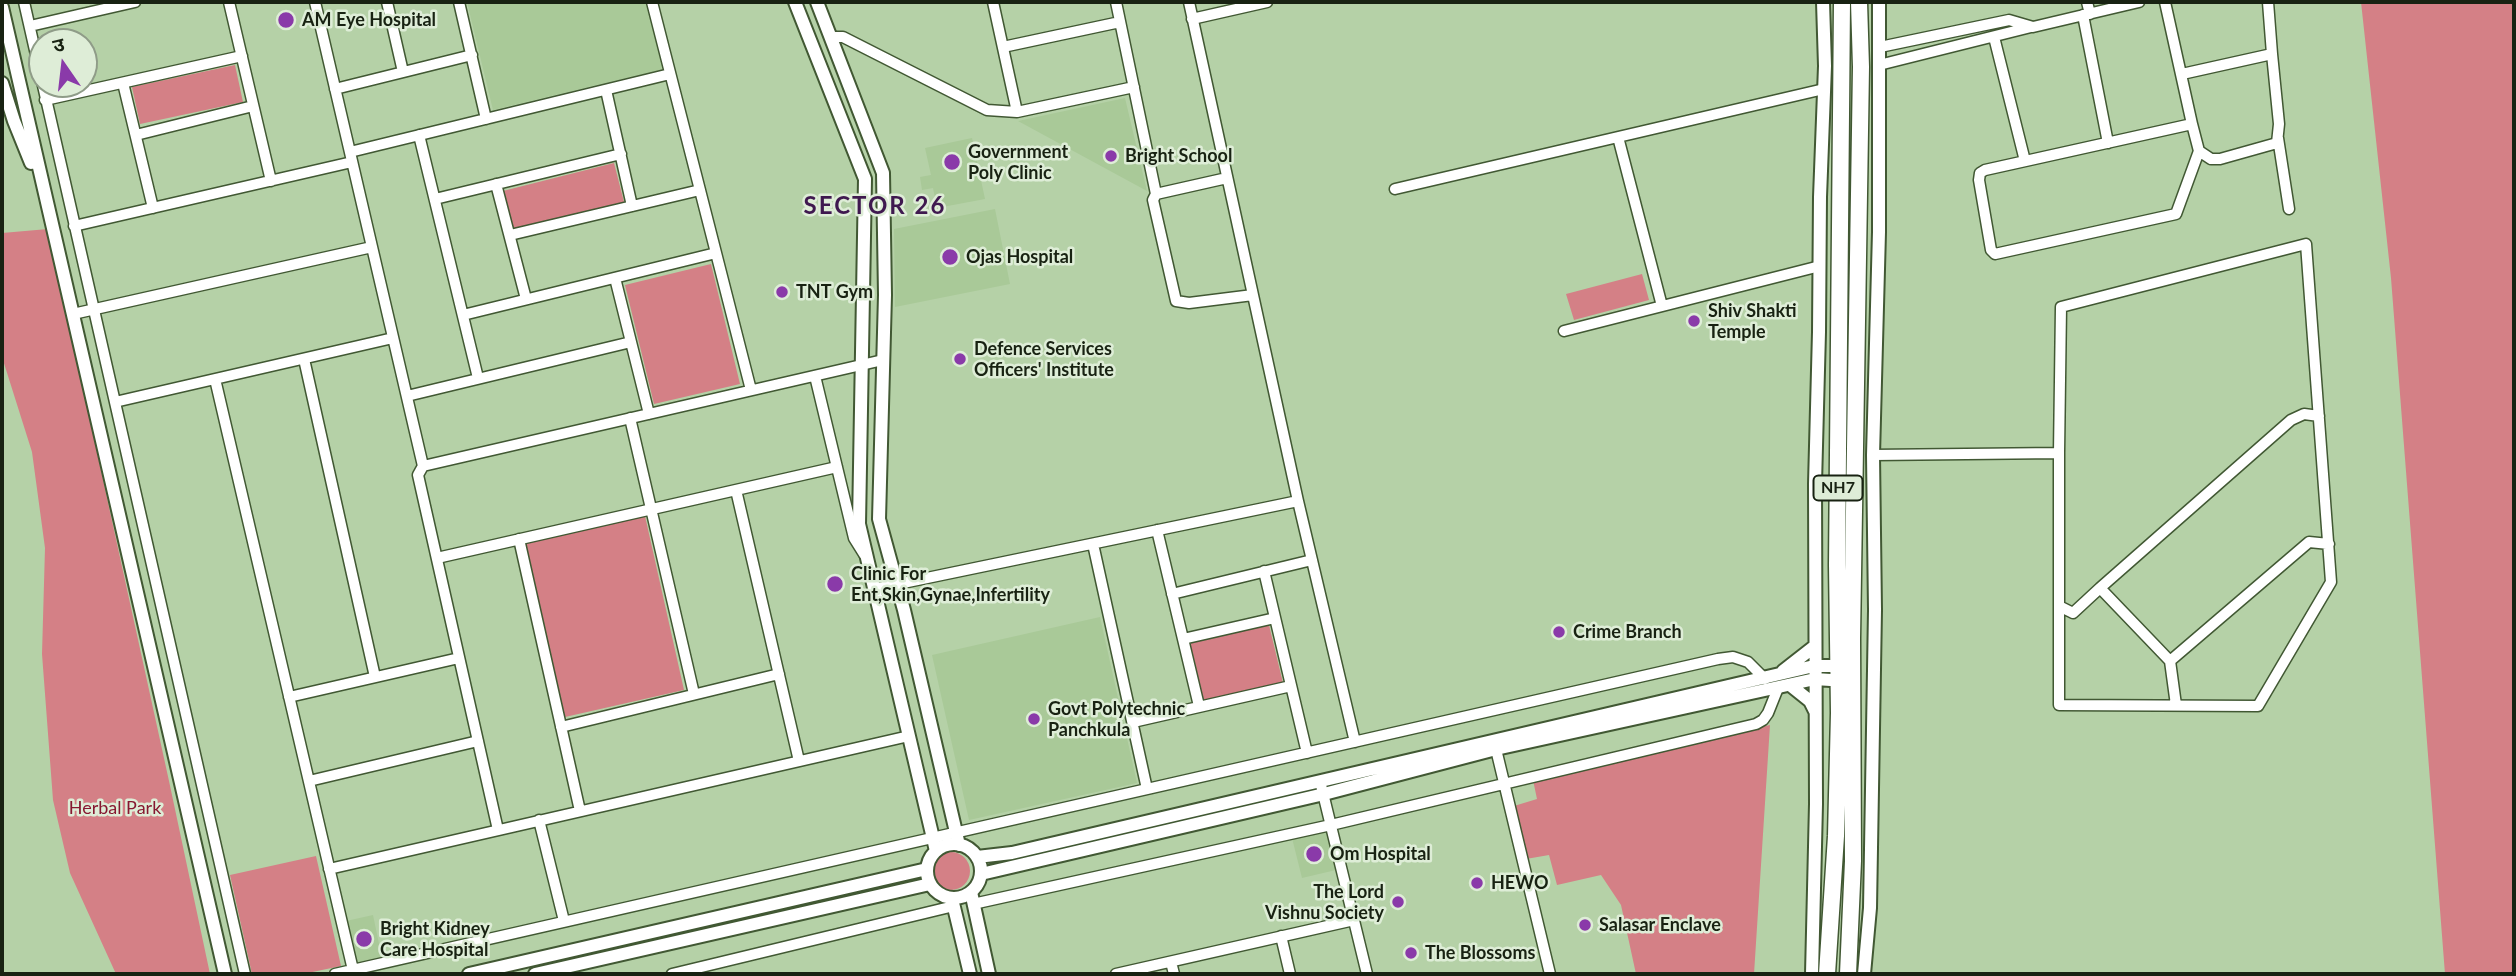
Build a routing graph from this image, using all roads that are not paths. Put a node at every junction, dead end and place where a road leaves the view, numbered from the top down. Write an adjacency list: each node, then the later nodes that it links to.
1 (24, 2): 27 (street)
2 (135, 2): 22 (street)
3 (229, 2): 35 (street)
4 (315, 2): 43 (street)
5 (387, 2): 37 (street)
6 (459, 2): 34 (street)
7 (652, 2): 38 (street)
8 (795, 2): 88 (street)
9 (817, 2): 29 (street)
10 (993, 2): 31 (street)
11 (1116, 2): 26 (street)
12 (1189, 2): 25 (street)
13 (1267, 2): 25 (street)
14 (1824, 2): 44 (street)
15 (1842, 2): 124 (highway, NH7)
16 (1859, 2): 124 (highway, NH7)
17 (1879, 2): 32 (street)
18 (2087, 2): 24 (street)
19 (2139, 2): 24 (street)
20 (2165, 2): 39 (street)
21 (2268, 2): 33 (street)
22 (105, 5): 27 (street)
23 (2, 7): 60 (street)
24 (2087, 15): 28 (street); 55 (street)
25 (1192, 19): 61 (street)
26 (1120, 22): 31 (street); 42 (street)
27 (30, 26): 46 (street)
28 (2033, 27): 30 (street); 32 (street)
29 (831, 37): 48 (street); 87 (street)
30 (1994, 37): 36 (street); 59 (street)
31 (1003, 47): 48 (street)
32 (1880, 47): 36 (street)
33 (2272, 54): 39 (street); 54 (street)
34 (471, 55): 37 (street); 49 (street)
35 (242, 56): 41 (street); 47 (street)
36 (1879, 65): 99 (street)
37 (402, 72): 43 (street)
38 (670, 74): 45 (street); 65 (street)
39 (2182, 74): 50 (street)
40 (2, 83): 60 (street)
41 (123, 83): 46 (street); 51 (street)
42 (1134, 87): 48 (street); 66 (street)
43 (335, 89): 58 (street)
44 (1824, 89): 53 (street); 75 (street)
45 (606, 90): 49 (street); 57 (street)
46 (45, 100): 71 (street)
47 (253, 106): 51 (street); 62 (street)
48 (1017, 112)
49 (486, 119): 52 (street)
50 (2192, 124): 55 (street); 56 (street)
51 (136, 135): 69 (street)
52 (419, 135): 58 (street); 67 (street)
53 (1618, 137): 64 (street); 79 (street)
54 (2278, 138): 56 (street); 70 (street)
55 (2108, 143): 59 (street)
56 (2199, 151): 59 (street)
57 (621, 154): 63 (street); 68 (street)
58 (351, 157): 62 (street); 73 (street)
59 (2025, 161)
60 (39, 175): 81 (street)
61 (1227, 178): 66 (street); 77 (street)
62 (271, 181): 69 (street)
63 (496, 184): 67 (street); 72 (street)
64 (1395, 189)
65 (700, 190): 68 (street); 74 (street)
66 (1156, 194): 77 (street)
67 (435, 199): 82 (street)
68 (632, 206): 72 (street)
69 (153, 208): 71 (street)
70 (2289, 209)
71 (74, 226): 80 (street)
72 (510, 235): 78 (street)
73 (372, 247): 80 (street); 84 (street)
74 (716, 253): 76 (street); 92 (street)
75 (1820, 266): 79 (street); 120 (street)
76 (615, 278): 78 (street); 85 (street)
77 (1253, 295): 103 (street)
78 (526, 299): 82 (street)
79 (1662, 306): 83 (street)
80 (93, 310): 81 (street); 94 (street)
81 (73, 314): 166 (street)
82 (463, 315): 90 (street)
83 (1564, 331)
84 (393, 338): 86 (street); 93 (street)
85 (631, 342): 90 (street); 95 (street)
86 (303, 359): 91 (street); 126 (street)
87 (883, 360): 88 (street); 113 (street)
88 (862, 365): 89 (street); 109 (street)
89 (815, 376): 92 (street); 101 (street)
90 (478, 378): 93 (street)
91 (215, 379): 94 (street); 131 (street)
92 (751, 390): 95 (street)
93 (407, 396): 100 (street)
94 (115, 402): 163 (street)
95 (649, 414): 97 (street)
96 (2319, 416): 98 (street); 108 (street); 114 (street)
97 (629, 418): 100 (street); 104 (street)
98 (2059, 453): 99 (street); 117 (street)
99 (1874, 455): 183 (street)
100 (423, 466): 110 (street)
101 (837, 467): 102 (street); 109 (street)
102 (737, 490): 104 (street); 125 (street)
103 (1298, 502): 105 (street); 111 (street)
104 (651, 509): 106 (street); 130 (street)
105 (1157, 530): 107 (street); 116 (street)
106 (519, 539): 110 (street); 136 (street)
107 (1093, 544): 113 (street); 135 (street)
108 (2329, 544): 122 (street); 132 (street)
109 (867, 557): 115 (street)
110 (437, 558): 121 (street)
111 (1312, 560): 112 (street); 139 (street)
112 (1264, 571): 116 (street); 118 (street)
113 (897, 584): 115 (street); 151 (street)
114 (2100, 588): 117 (street); 122 (street)
115 (874, 589): 137 (street)
116 (1172, 594): 119 (street)
117 (2059, 606): 132 (street)
118 (1275, 618): 119 (street); 129 (street)
119 (1183, 639): 133 (street)
120 (1815, 646): 123 (street); 128 (street)
121 (459, 658): 126 (street); 138 (street)
122 (2170, 661): 132 (street)
123 (1814, 666): 124 (street); 127 (street); 128 (street)
124 (1845, 673): 127 (street); 181 (highway, NH7); 182 (highway, NH7)
125 (779, 674): 130 (street); 142 (street)
126 (375, 677): 131 (street)
127 (1815, 680): 128 (street); 134 (street)
128 (1777, 682): 134 (street); 139 (street); 140 (street); 144 (street)
129 (1291, 686): 133 (street); 141 (street)
130 (694, 694): 136 (street)
131 (289, 697): 143 (street)
132 (2176, 705)
133 (1199, 706): 135 (street)
134 (1816, 715): 180 (street)
135 (1132, 722): 146 (street)
136 (561, 727): 147 (street)
137 (909, 736): 142 (street); 152 (street)
138 (478, 741): 143 (street); 150 (street)
139 (1355, 742): 141 (street)
140 (1495, 745): 144 (street); 145 (street)
141 (1307, 753): 146 (street)
142 (799, 761): 147 (street)
143 (309, 781): 154 (street)
144 (1504, 783): 149 (street); 179 (street)
145 (1322, 788): 149 (street); 153 (street); 156 (street)
146 (1147, 789): 151 (street)
147 (580, 811): 148 (street)
148 (539, 820): 150 (street); 161 (street)
149 (1331, 825): 158 (street); 160 (street)
150 (498, 830): 154 (street)
151 (958, 838): 152 (street); 153 (street)
152 (935, 844): 155 (street); 161 (street)
153 (977, 857): 156 (street)
154 (329, 869): 165 (street)
155 (927, 869): 157 (street); 170 (street)
156 (981, 874): 158 (street)
157 (930, 884): 159 (street); 171 (street)
158 (972, 898): 159 (street); 174 (street)
159 (953, 902): 172 (street); 173 (street)
160 (1354, 920): 162 (street); 178 (street)
161 (564, 921): 165 (street)
162 (1281, 936): 164 (street); 177 (street)
163 (243, 961): 167 (street); 168 (street)
164 (1171, 962): 175 (street); 176 (street)
165 (353, 970): 169 (street)
166 (225, 974)
167 (239, 974)
168 (245, 974)
169 (335, 974)
170 (469, 974)
171 (535, 974)
172 (672, 974)
173 (970, 974)
174 (989, 974)
175 (1116, 974)
176 (1174, 974)
177 (1290, 974)
178 (1367, 974)
179 (1550, 974)
180 (1812, 974)
181 (1827, 974)
182 (1848, 974)
183 (1864, 974)

